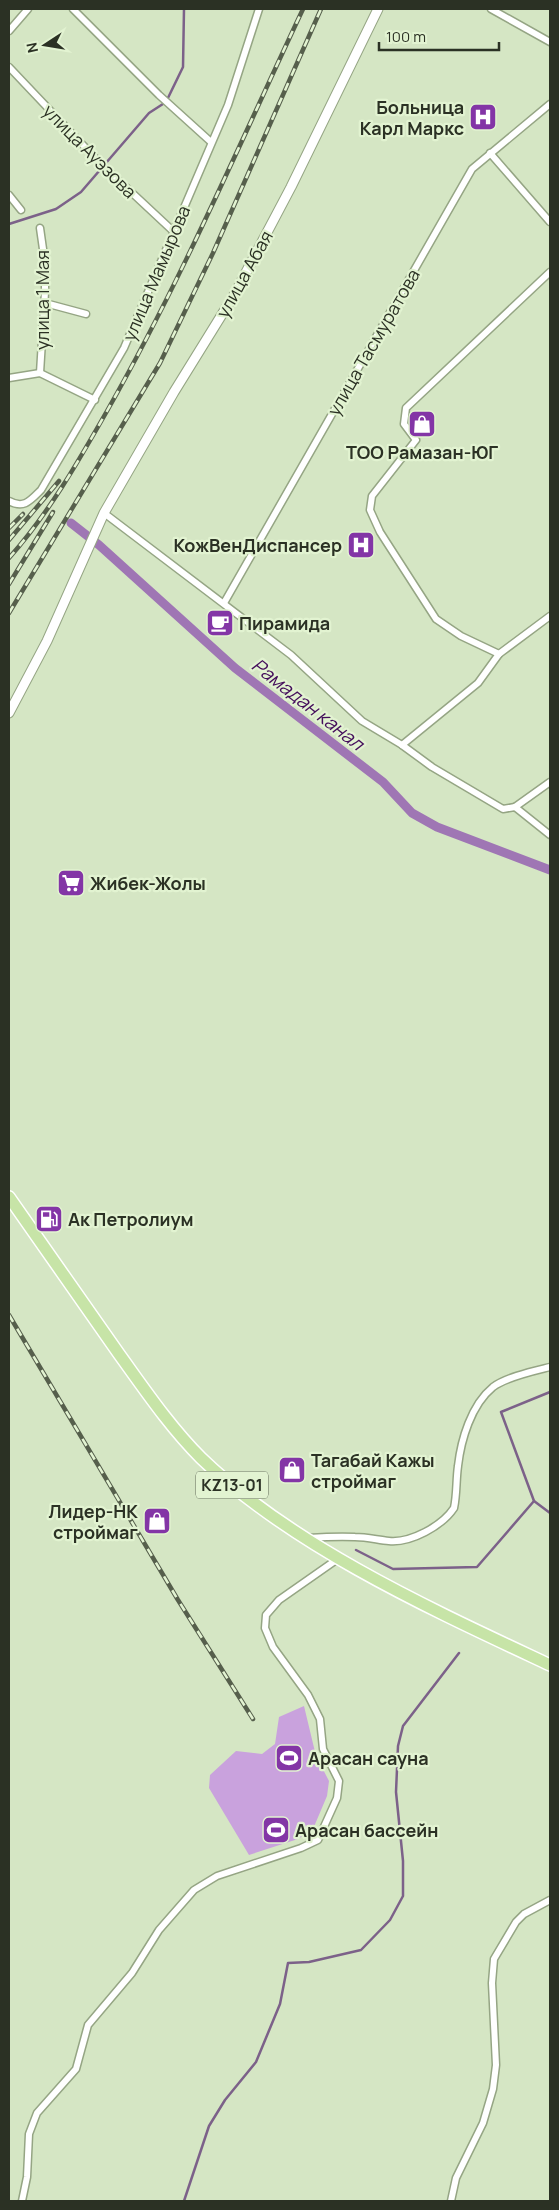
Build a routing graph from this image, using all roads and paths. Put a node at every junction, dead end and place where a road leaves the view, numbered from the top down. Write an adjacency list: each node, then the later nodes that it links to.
1 (28, 9): 6 (street)
2 (73, 9): 10 (street)
3 (259, 9): 10 (street, улица Мамырова)
4 (378, 9): 24 (main road, улица Абая)
5 (491, 9): 7 (street)
6 (9, 31)
7 (550, 42)
8 (9, 67): 16 (street, улица Ауэзова)
9 (550, 104): 11 (street, улица Тасмуратова)
10 (211, 142): 16 (street, улица Мамырова)
11 (490, 154): 14 (street); 25 (street, улица Тасмуратова)
12 (9, 195): 13 (street)
13 (21, 210)
14 (550, 222)
15 (40, 228): 18 (street, улица 1 Мая)
16 (174, 232): 22 (street, улица Мамырова)
17 (550, 272): 27 (street)
18 (45, 303): 19 (street); 20 (street, улица 1 Мая)
19 (86, 314)
20 (40, 373): 21 (street, улица 1 Мая); 22 (street, улица 1 Мая)
21 (9, 378)
22 (95, 400): 23 (street, улица Мамырова)
23 (9, 501)
24 (104, 513): 25 (street); 28 (main road, улица Абая)
25 (224, 603): 29 (street)
26 (550, 616): 27 (street)
27 (500, 654): 29 (street)
28 (9, 713)
29 (402, 745): 31 (street)
30 (550, 782): 31 (street)
31 (515, 807): 32 (street)
32 (550, 835)
33 (9, 1197): 35 (highway, KZ13-01)
34 (550, 1367): 35 (street)
35 (307, 1538): 36 (highway, KZ13-01)
36 (339, 1558): 37 (highway, KZ13-01); 39 (street)
37 (550, 1665)
38 (550, 1900): 40 (street)
39 (22, 2201)
40 (451, 2201)

